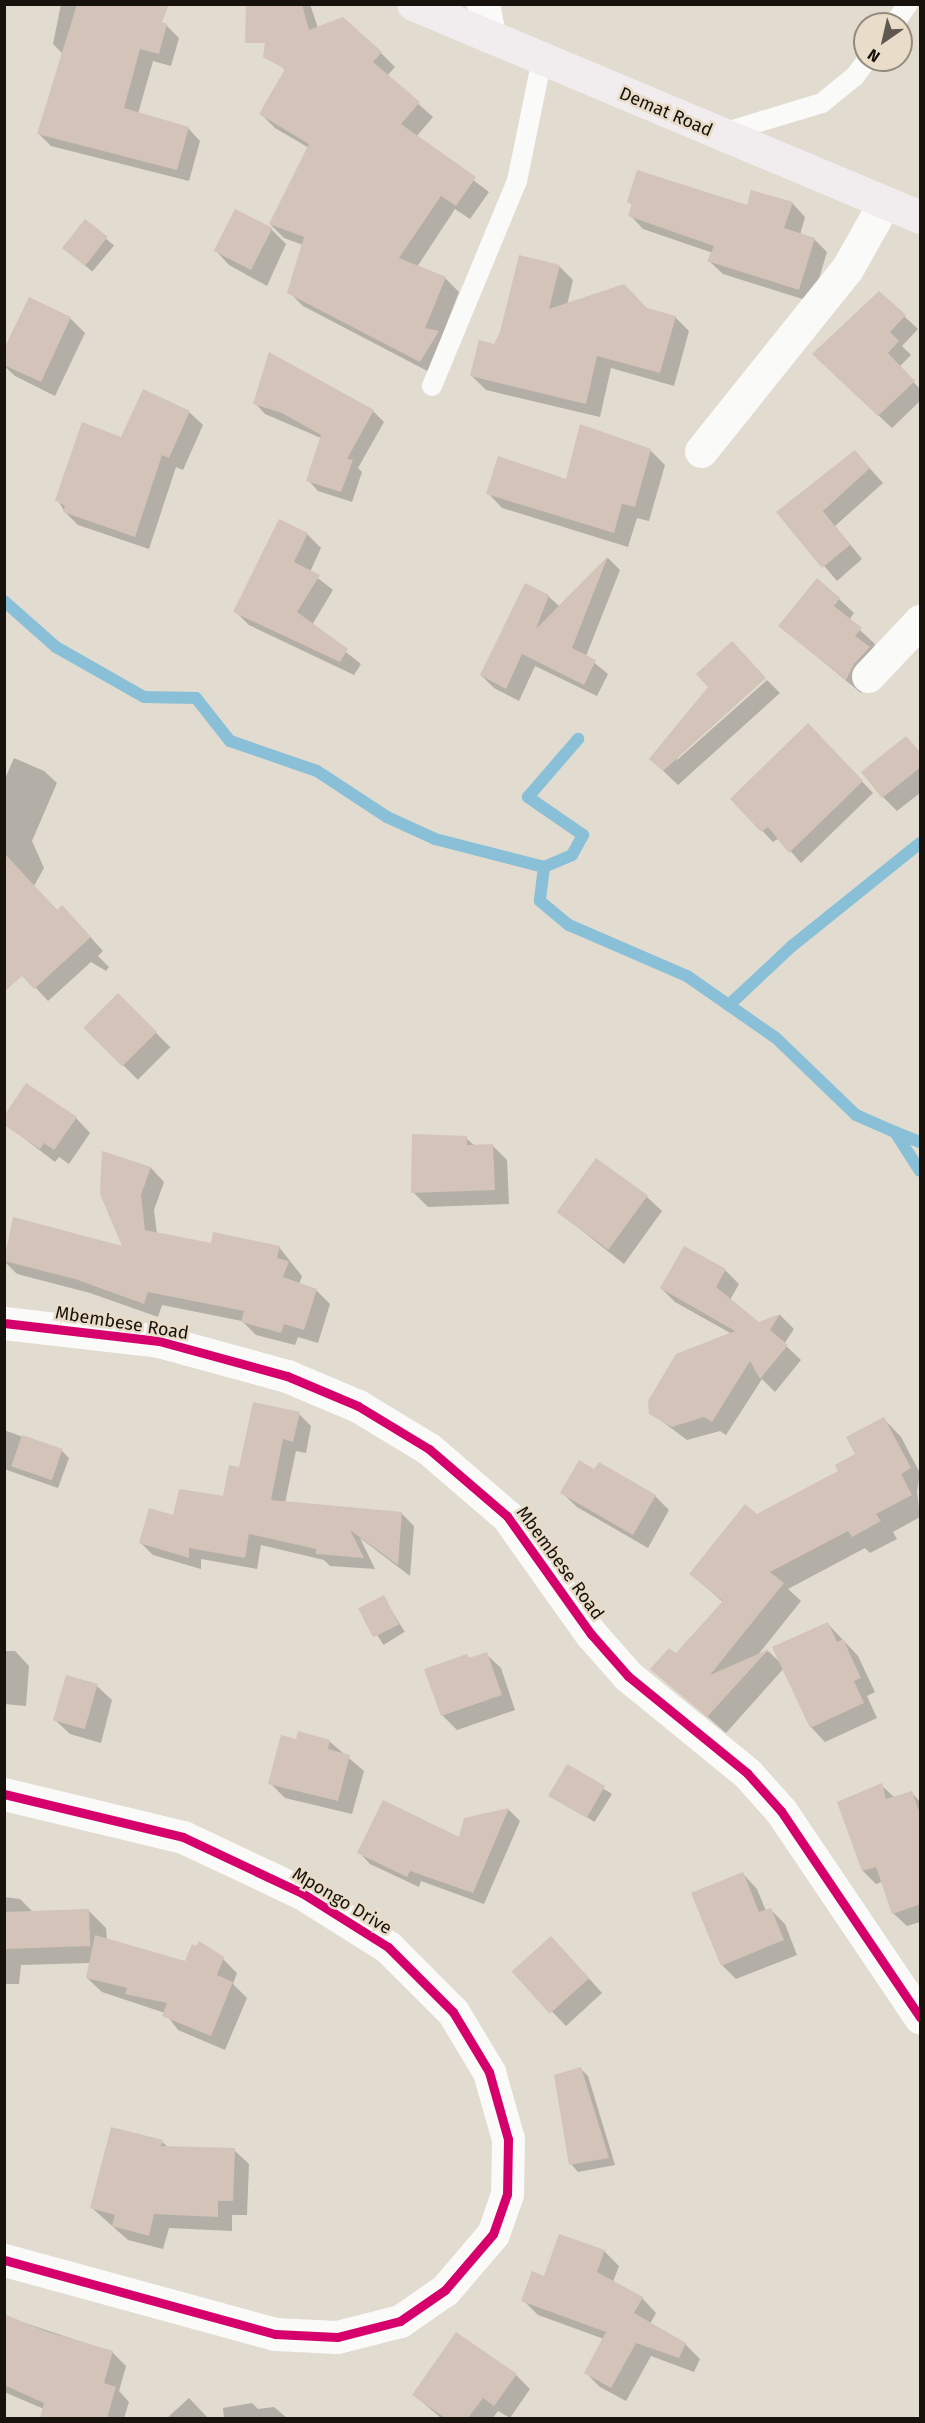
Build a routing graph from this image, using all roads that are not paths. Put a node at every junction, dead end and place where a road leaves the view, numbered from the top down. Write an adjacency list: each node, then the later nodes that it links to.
1 (413, 4): 3 (street, Demat Road)
2 (483, 4): 3 (street)
3 (489, 36): 4 (street, Demat Road)
4 (542, 59): 6 (street, Demat Road); 9 (lane)
5 (858, 72): 6 (lane)
6 (717, 134): 7 (street, Demat Road)
7 (884, 203): 8 (street, Demat Road); 10 (street)
8 (921, 217)
9 (432, 386)
10 (702, 452)
11 (921, 621): 12 (street)
12 (868, 676)
13 (4, 1323): 15 (street, Mbembese Road)
14 (4, 1794): 16 (street, Mpongo Drive)
15 (921, 2017)
16 (4, 2260)

